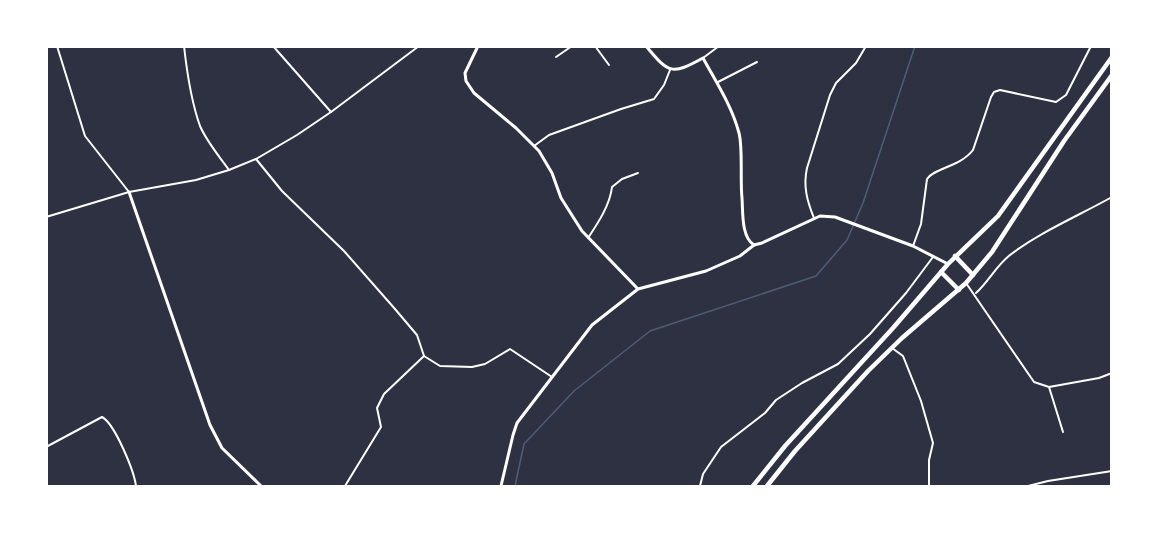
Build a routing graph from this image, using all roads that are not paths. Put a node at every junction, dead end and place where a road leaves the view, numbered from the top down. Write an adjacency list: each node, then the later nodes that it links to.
1 (57, 46): 27 (street)
2 (184, 46): 25 (street)
3 (273, 46): 22 (street)
4 (410, 46): 13 (street)
5 (419, 46): 13 (street)
6 (478, 46): 23 (street)
7 (572, 46): 14 (street)
8 (595, 46): 18 (street)
9 (646, 46): 19 (street)
10 (719, 46): 16 (street)
11 (866, 46): 30 (street)
12 (1090, 46): 33 (street)
13 (413, 51): 22 (street)
14 (556, 57)
15 (1112, 57): 34 (highway)
16 (703, 58): 19 (street); 21 (street)
17 (758, 62): 21 (street)
18 (609, 65)
19 (670, 70): 23 (street)
20 (1112, 75): 38 (highway)
21 (718, 82): 32 (street)
22 (331, 112): 24 (street)
23 (534, 146): 31 (street)
24 (256, 159): 25 (street); 44 (street)
25 (229, 170): 27 (street)
26 (638, 173): 31 (street)
27 (129, 192): 29 (street); 52 (street)
28 (1112, 197): 42 (street)
29 (46, 217)
30 (814, 219): 32 (street); 33 (street)
31 (588, 238): 40 (street)
32 (753, 245): 40 (street)
33 (913, 246): 35 (street)
34 (955, 256): 36 (highway); 38 (highway)
35 (933, 257): 36 (street); 55 (street)
36 (948, 264): 37 (highway)
37 (941, 272): 41 (highway); 56 (highway)
38 (973, 275): 39 (highway)
39 (966, 283): 41 (highway); 42 (street)
40 (638, 289): 46 (street)
41 (959, 290): 43 (highway)
42 (975, 293): 47 (street)
43 (892, 348): 57 (highway); 58 (street)
44 (424, 357): 46 (street); 53 (street)
45 (1112, 372): 47 (street)
46 (552, 377): 54 (street)
47 (1048, 387): 48 (street)
48 (1063, 432)
49 (46, 447): 51 (street)
50 (1112, 471): 59 (street)
51 (136, 486)
52 (261, 486)
53 (345, 486)
54 (501, 486)
55 (700, 486)
56 (753, 486)
57 (767, 486)
58 (929, 486)
59 (1028, 486)

